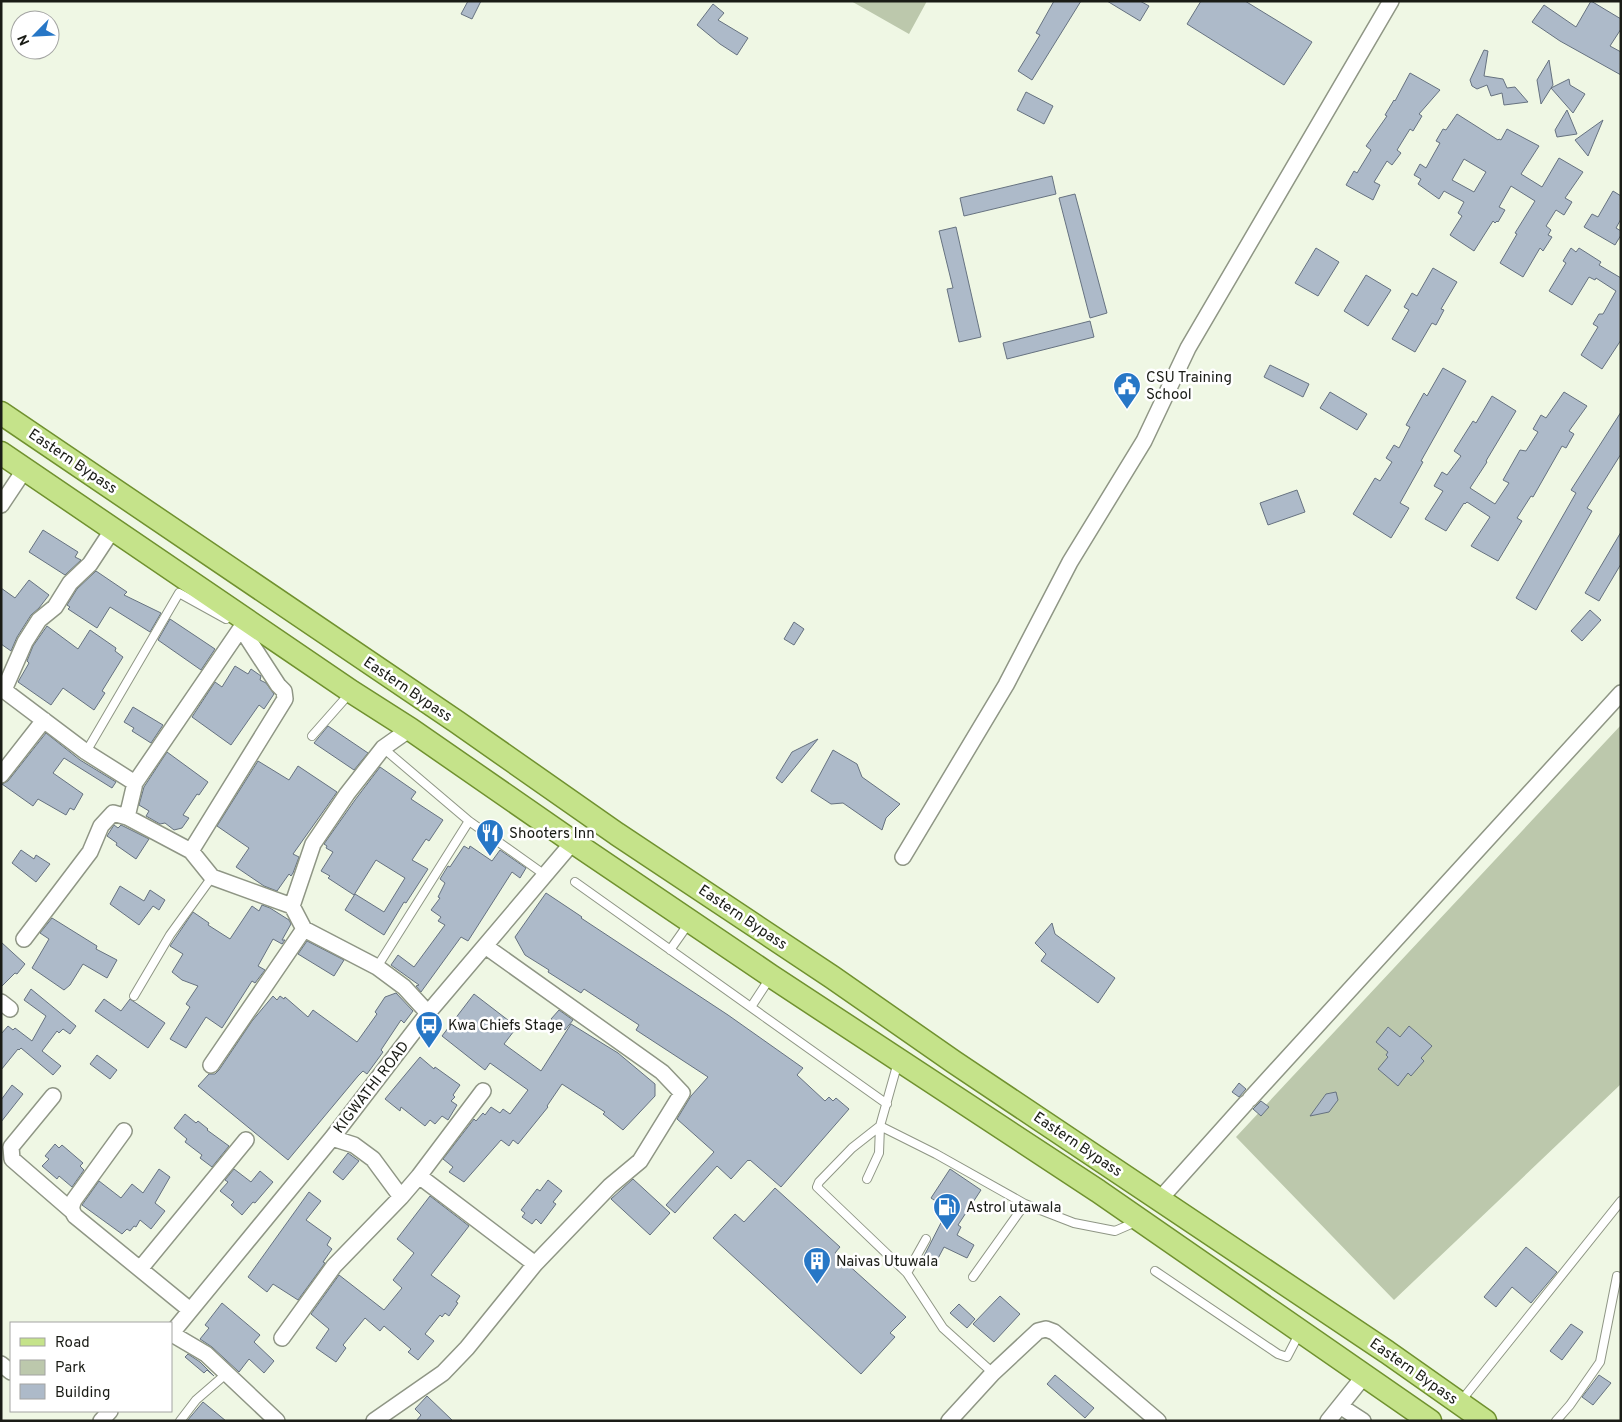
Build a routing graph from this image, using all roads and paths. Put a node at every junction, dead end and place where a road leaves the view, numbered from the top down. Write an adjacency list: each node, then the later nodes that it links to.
1 (1392, 1): 22 (street)
2 (1, 412): 49 (main road, Eastern Bypass)
3 (1, 453): 4 (main road, Eastern Bypass)
4 (25, 469): 5 (street); 6 (main road, Eastern Bypass)
5 (1, 505)
6 (113, 529): 7 (main road, Eastern Bypass); 8 (street)
7 (250, 628): 9 (main road, Eastern Bypass); 15 (lane); 17 (street); 21 (street)
8 (2, 689): 11 (street)
9 (352, 692): 12 (main road, Eastern Bypass); 13 (lane)
10 (1621, 693): 49 (street)
11 (44, 720): 15 (street); 16 (street)
12 (410, 729): 14 (street); 20 (main road, Eastern Bypass)
13 (312, 736)
14 (383, 748): 19 (lane); 26 (street)
15 (86, 752): 17 (street)
16 (1, 775)
17 (135, 783): 18 (street)
18 (127, 817): 21 (street); 29 (street)
19 (469, 821): 23 (lane); 32 (lane)
20 (573, 842): 23 (street, KIGWATHI ROAD); 27 (main road, Eastern Bypass)
21 (191, 851): 24 (street)
22 (903, 857)
23 (545, 875): 30 (street, KIGWATHI ROAD)
24 (212, 877): 26 (street); 34 (lane)
25 (575, 882): 31 (lane)
26 (292, 906): 28 (street)
27 (691, 921): 31 (lane); 33 (main road, Eastern Bypass)
28 (304, 929): 32 (street); 38 (street)
29 (24, 939)
30 (486, 946): 36 (street, KIGWATHI ROAD); 55 (street)
31 (670, 950): 35 (lane)
32 (377, 967): 36 (street)
33 (771, 976): 35 (lane); 37 (main road, Eastern Bypass)
34 (134, 996)
35 (751, 1008): 41 (lane)
36 (428, 1013): 44 (street, KIGWATHI ROAD)
37 (899, 1060): 41 (lane); 53 (main road, Eastern Bypass)
38 (211, 1064)
39 (483, 1091): 46 (street)
40 (53, 1096): 52 (street)
41 (887, 1104): 42 (lane)
42 (880, 1126): 47 (lane); 51 (lane); 58 (lane)
43 (124, 1131): 52 (street)
44 (332, 1138): 48 (street); 61 (street, KIGWATHI ROAD)
45 (246, 1140): 56 (street)
46 (419, 1176): 48 (street); 55 (street)
47 (867, 1179)
48 (401, 1197): 65 (street)
49 (1160, 1199): 69 (main road, Eastern Bypass)
50 (1621, 1201): 69 (lane)
51 (1025, 1204): 53 (lane); 60 (lane)
52 (72, 1211): 56 (street)
53 (1139, 1220): 62 (main road, Eastern Bypass)
54 (926, 1239): 58 (lane)
55 (535, 1264): 73 (street)
56 (140, 1269): 61 (street)
57 (1155, 1271): 62 (lane)
58 (907, 1273): 66 (lane)
59 (1617, 1276): 80 (lane)
60 (973, 1277)
61 (190, 1310): 63 (street, KIGWATHI ROAD)
62 (1300, 1332): 68 (main road, Eastern Bypass)
63 (172, 1333)
64 (172, 1335): 67 (street)
65 (282, 1338)
66 (993, 1373): 74 (street); 75 (street)
67 (226, 1374): 71 (lane); 72 (street)
68 (1364, 1376): 70 (street); 78 (main road, Eastern Bypass)
69 (1460, 1403): 79 (main road, Eastern Bypass)
70 (1340, 1406): 76 (street); 77 (street)
71 (180, 1421)
72 (277, 1421)
73 (374, 1421)
74 (949, 1421)
75 (1158, 1421)
76 (1328, 1421)
77 (1363, 1421)
78 (1430, 1421)
79 (1485, 1421)
80 (1556, 1421)

